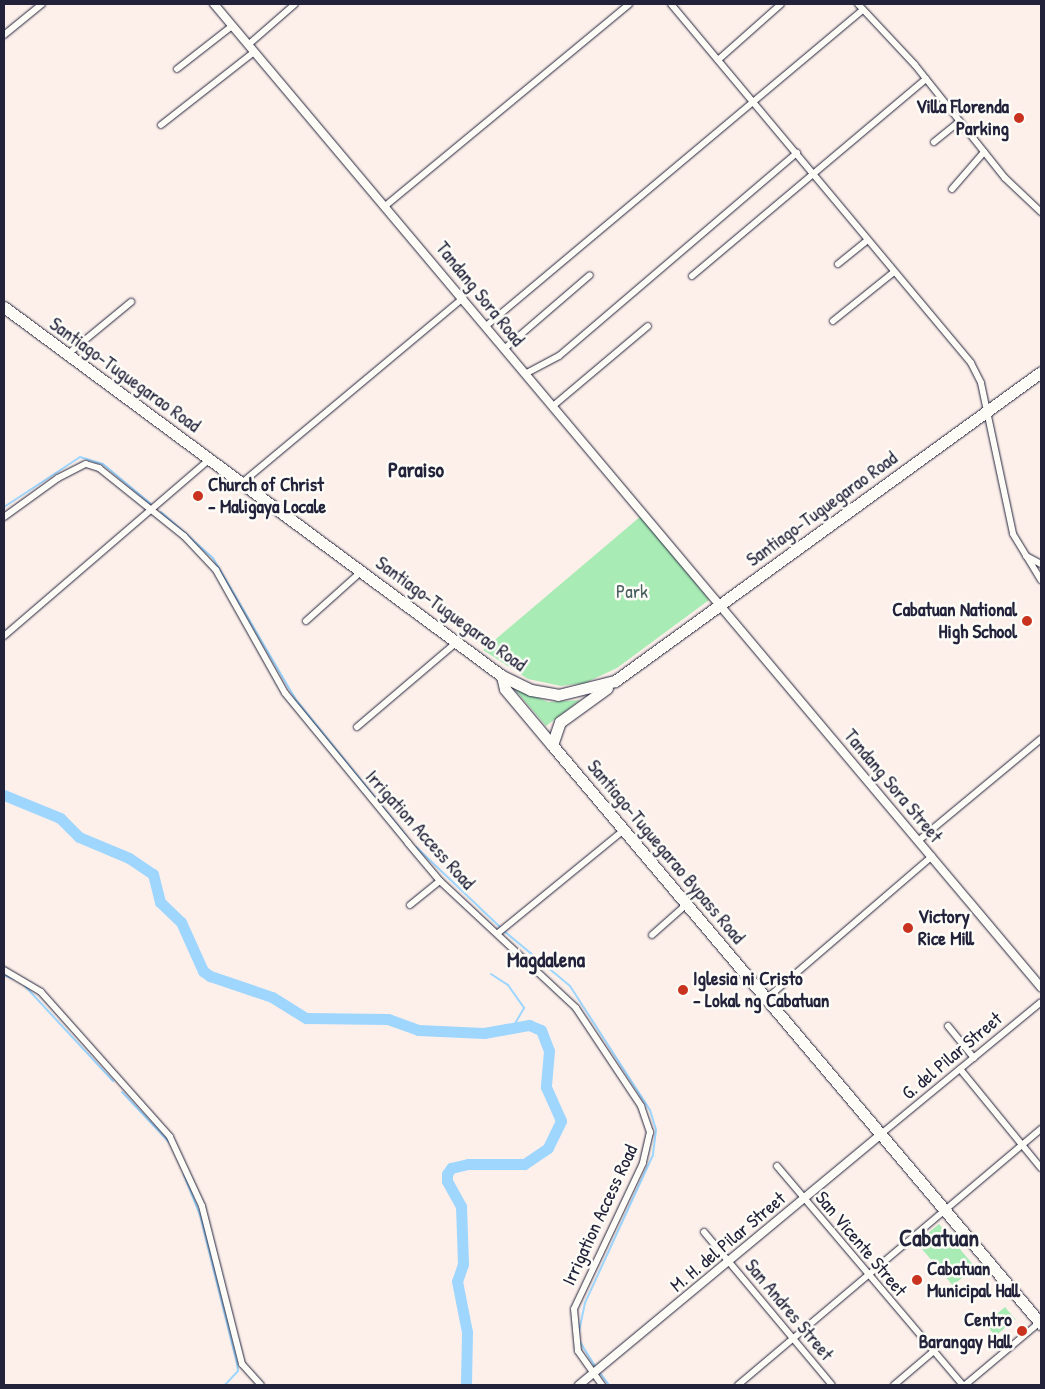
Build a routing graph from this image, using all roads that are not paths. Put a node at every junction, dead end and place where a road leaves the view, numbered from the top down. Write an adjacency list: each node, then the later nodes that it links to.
1 (42, 4): 10 (street)
2 (214, 4): 9 (street, Tandang Sora Road)
3 (296, 4): 11 (street)
4 (629, 4): 24 (street)
5 (671, 4): 13 (street)
6 (781, 4): 13 (street)
7 (858, 4): 8 (street)
8 (863, 10): 15 (street); 16 (street)
9 (232, 26): 11 (street, Tandang Sora Road); 14 (street)
10 (4, 35)
11 (248, 45): 12 (street, Tandang Sora Road)
12 (254, 52): 18 (street); 24 (street, Tandang Sora Road)
13 (718, 60): 16 (street)
14 (177, 69)
15 (926, 79): 17 (street); 22 (street)
16 (755, 105): 21 (street); 35 (street)
17 (960, 121): 19 (street); 20 (street)
18 (161, 125)
19 (934, 142)
20 (984, 152): 23 (street); 25 (street)
21 (797, 153): 22 (street); 40 (street)
22 (815, 174): 26 (street); 30 (street)
23 (952, 189)
24 (384, 207): 31 (street, Tandang Sora Road)
25 (1041, 212)
26 (868, 240): 27 (street); 28 (street)
27 (838, 264)
28 (894, 272): 34 (street); 42 (street)
29 (590, 275): 37 (street)
30 (692, 276)
31 (463, 298): 35 (street, Tandang Sora Road); 44 (street)
32 (131, 302): 38 (street)
33 (4, 307): 38 (highway, Santiago-Tuguegarao Road)
34 (834, 321)
35 (486, 326): 37 (street, Tandang Sora Road)
36 (648, 326): 41 (street)
37 (504, 350): 40 (street, Tandang Sora Road)
38 (68, 354): 43 (highway, Santiago-Tuguegarao Road)
39 (1041, 372): 42 (highway, Santiago-Tuguegarao Road)
40 (526, 374): 41 (street, Tandang Sora Road)
41 (552, 406): 51 (street, Tandang Sora Road)
42 (987, 412): 47 (street); 51 (highway, Santiago-Tuguegarao Road)
43 (210, 459): 44 (highway, Santiago-Tuguegarao Road); 45 (street)
44 (243, 482): 49 (highway, Santiago-Tuguegarao Road)
45 (152, 510): 46 (street, Irrigation Access Road); 53 (street); 63 (street, Irrigation Access Road)
46 (4, 517)
47 (1025, 556): 48 (street); 50 (street)
48 (1041, 564)
49 (362, 571): 52 (street); 54 (highway, Santiago-Tuguegarao Road)
50 (1041, 580)
51 (719, 606): 56 (highway, Santiago-Tuguegarao Road); 61 (street, Tandang Sora Street)
52 (306, 621)
53 (4, 636)
54 (457, 642): 55 (highway, Santiago-Tuguegarao Road); 57 (street)
55 (502, 676): 56 (highway, Santiago-Tuguegarao Road); 59 (highway, Santiago-Tuguegarao Bypass Road)
56 (615, 681): 59 (highway)
57 (357, 727)
58 (1041, 738): 61 (street)
59 (552, 745): 60 (highway, Santiago-Tuguegarao Bypass Road)
60 (624, 830): 65 (highway, Santiago-Tuguegarao Bypass Road); 66 (street)
61 (918, 841): 62 (street, Tandang Sora Street)
62 (932, 856): 69 (street, Tandang Sora Street); 70 (street)
63 (440, 881): 64 (street); 66 (street, Irrigation Access Road)
64 (410, 904)
65 (687, 904): 67 (street); 70 (highway, Santiago-Tuguegarao Bypass Road)
66 (498, 933): 88 (street, Irrigation Access Road)
67 (652, 934)
68 (4, 970): 89 (street)
69 (1041, 987)
70 (766, 999): 76 (highway, Santiago-Tuguegarao Bypass Road)
71 (1041, 1002): 73 (street, G. del Pilar Street)
72 (948, 1026): 73 (street)
73 (974, 1058): 74 (street, G. del Pilar Street)
74 (960, 1070): 76 (street, G. del Pilar Street); 77 (street)
75 (1041, 1129): 77 (street)
76 (881, 1134): 80 (street, M. H. del Pilar Street); 81 (highway, Santiago-Tuguegarao Bypass Road)
77 (1022, 1146): 79 (street); 81 (street)
78 (777, 1166): 80 (street, San Vicente Street)
79 (1041, 1168)
80 (804, 1199): 83 (street, M. H. del Pilar Street); 84 (street, San Vicente Street)
81 (946, 1211): 84 (street); 85 (highway, Santiago-Tuguegarao Bypass Road)
82 (704, 1232): 83 (street, San Andres Street)
83 (730, 1262): 86 (street, San Andres Street); 88 (street, M. H. del Pilar Street)
84 (868, 1276): 86 (street); 87 (street, San Vicente Street)
85 (1041, 1322): 95 (street)
86 (793, 1338): 92 (street); 93 (street, San Andres Street)
87 (934, 1351): 94 (street); 95 (street, San Vicente Street)
88 (594, 1374): 90 (street, M. H. del Pilar Street); 91 (street, Irrigation Access Road)
89 (261, 1385)
90 (579, 1385)
91 (602, 1385)
92 (738, 1385)
93 (832, 1385)
94 (894, 1385)
95 (964, 1385)

